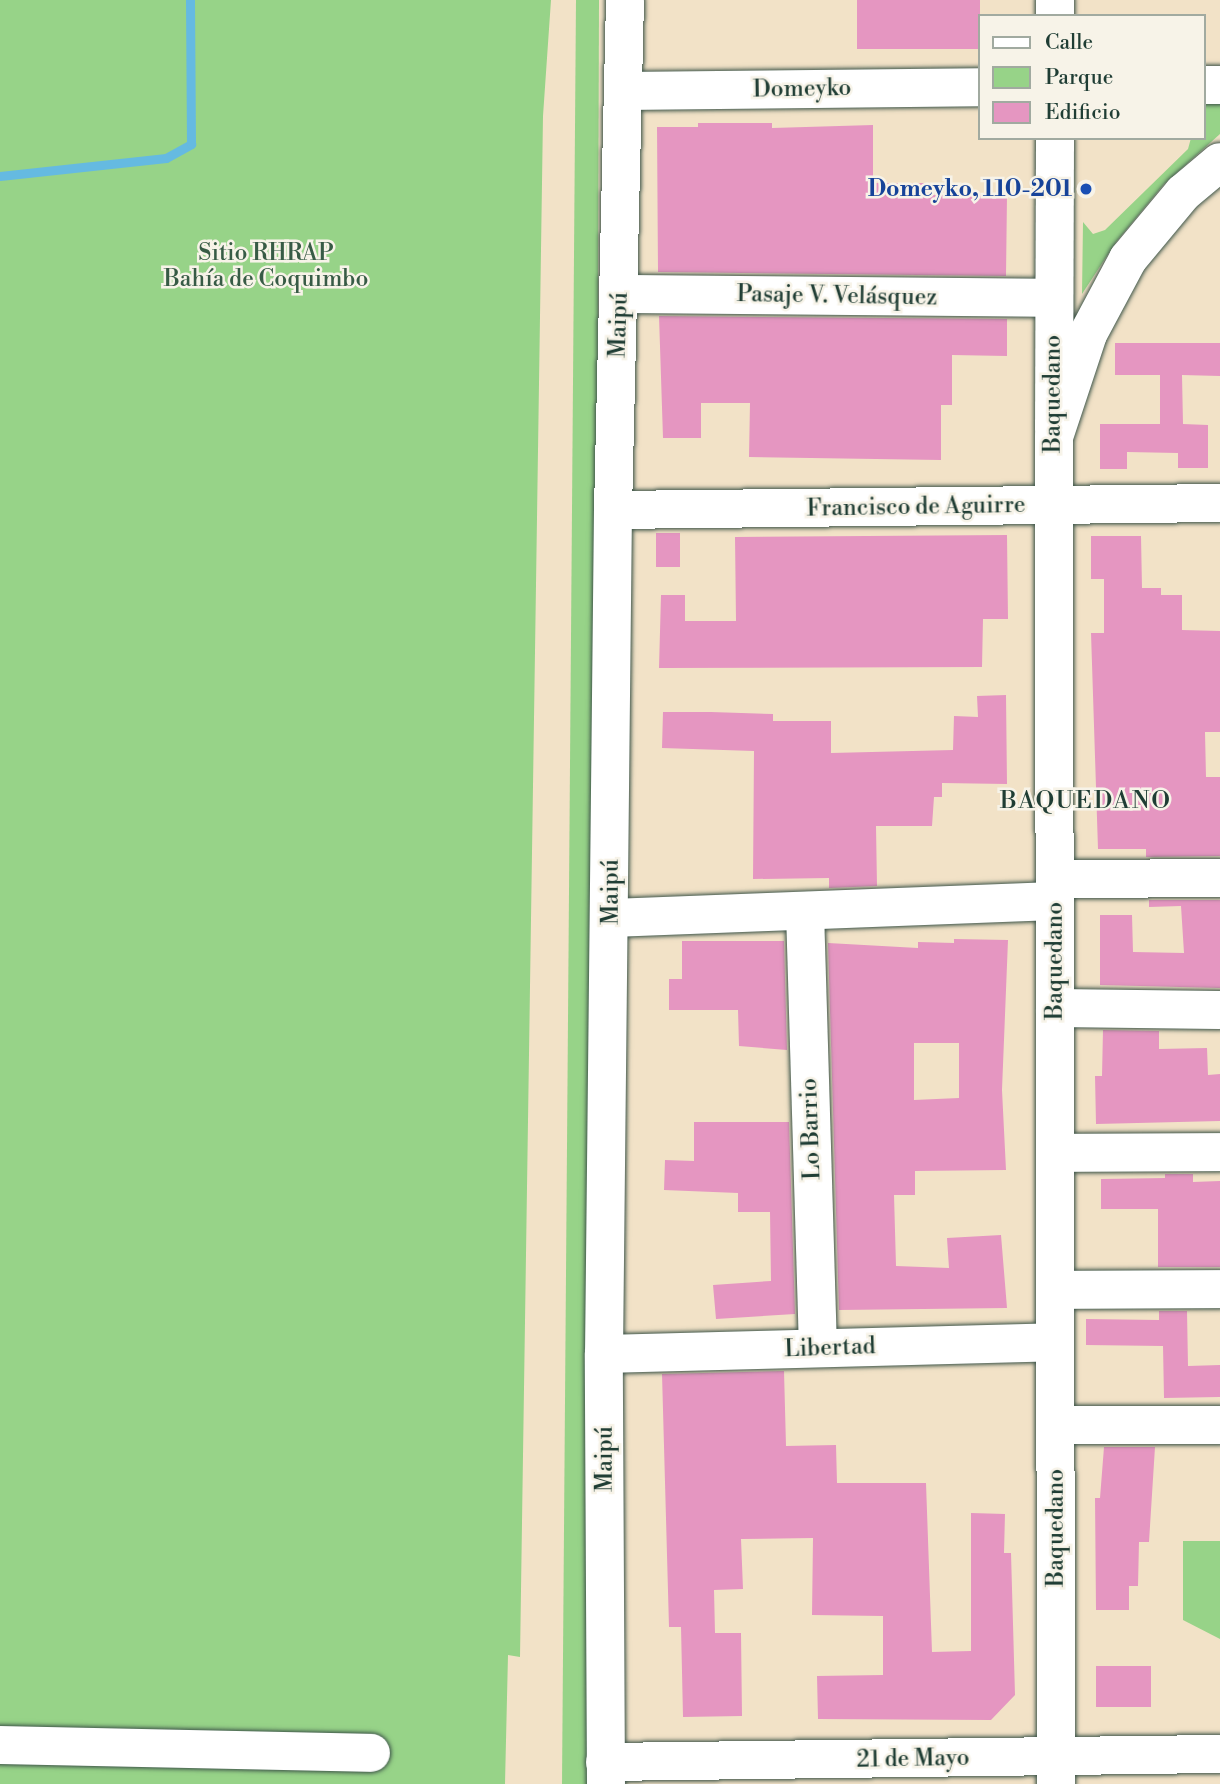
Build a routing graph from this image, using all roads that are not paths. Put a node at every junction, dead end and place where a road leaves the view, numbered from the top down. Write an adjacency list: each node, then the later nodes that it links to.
1 (625, 0): 3 (street, Maipú)
2 (978, 87): 3 (street, Domeyko)
3 (624, 91): 6 (street, Maipú)
4 (1055, 140): 7 (street, Baquedano)
5 (1220, 162): 8 (street)
6 (621, 294): 7 (street, Pasaje V. Velásquez); 11 (street, Maipú)
7 (1053, 298): 8 (street, Baquedano)
8 (1054, 437): 10 (street, Baquedano)
9 (1220, 503): 10 (street, Francisco de Aguirre)
10 (1054, 505): 11 (street, Francisco de Aguirre); 13 (street, Baquedano)
11 (613, 510): 15 (street, Maipú)
12 (1220, 878): 13 (street)
13 (1055, 890): 14 (street); 16 (street, Baquedano)
14 (804, 911): 15 (street); 23 (street, Lo Barrio)
15 (611, 918): 24 (street, Maipú)
16 (1055, 1008): 17 (street); 19 (street, Baquedano)
17 (1220, 1010)
18 (1220, 1152): 19 (street)
19 (1055, 1153): 21 (street, Baquedano)
20 (1220, 1289): 21 (street)
21 (1055, 1290): 22 (street, Baquedano)
22 (1055, 1342): 23 (street, Libertad); 25 (street, Baquedano)
23 (818, 1348): 24 (street, Libertad)
24 (604, 1354): 31 (street, Maipú)
25 (1055, 1425): 26 (street); 30 (street, Baquedano)
26 (1220, 1425)
27 (0, 1745): 28 (street)
28 (371, 1753)
29 (1220, 1754): 30 (street, 21 de Mayo)
30 (1056, 1770): 31 (street, 21 de Mayo)
31 (606, 1773)

